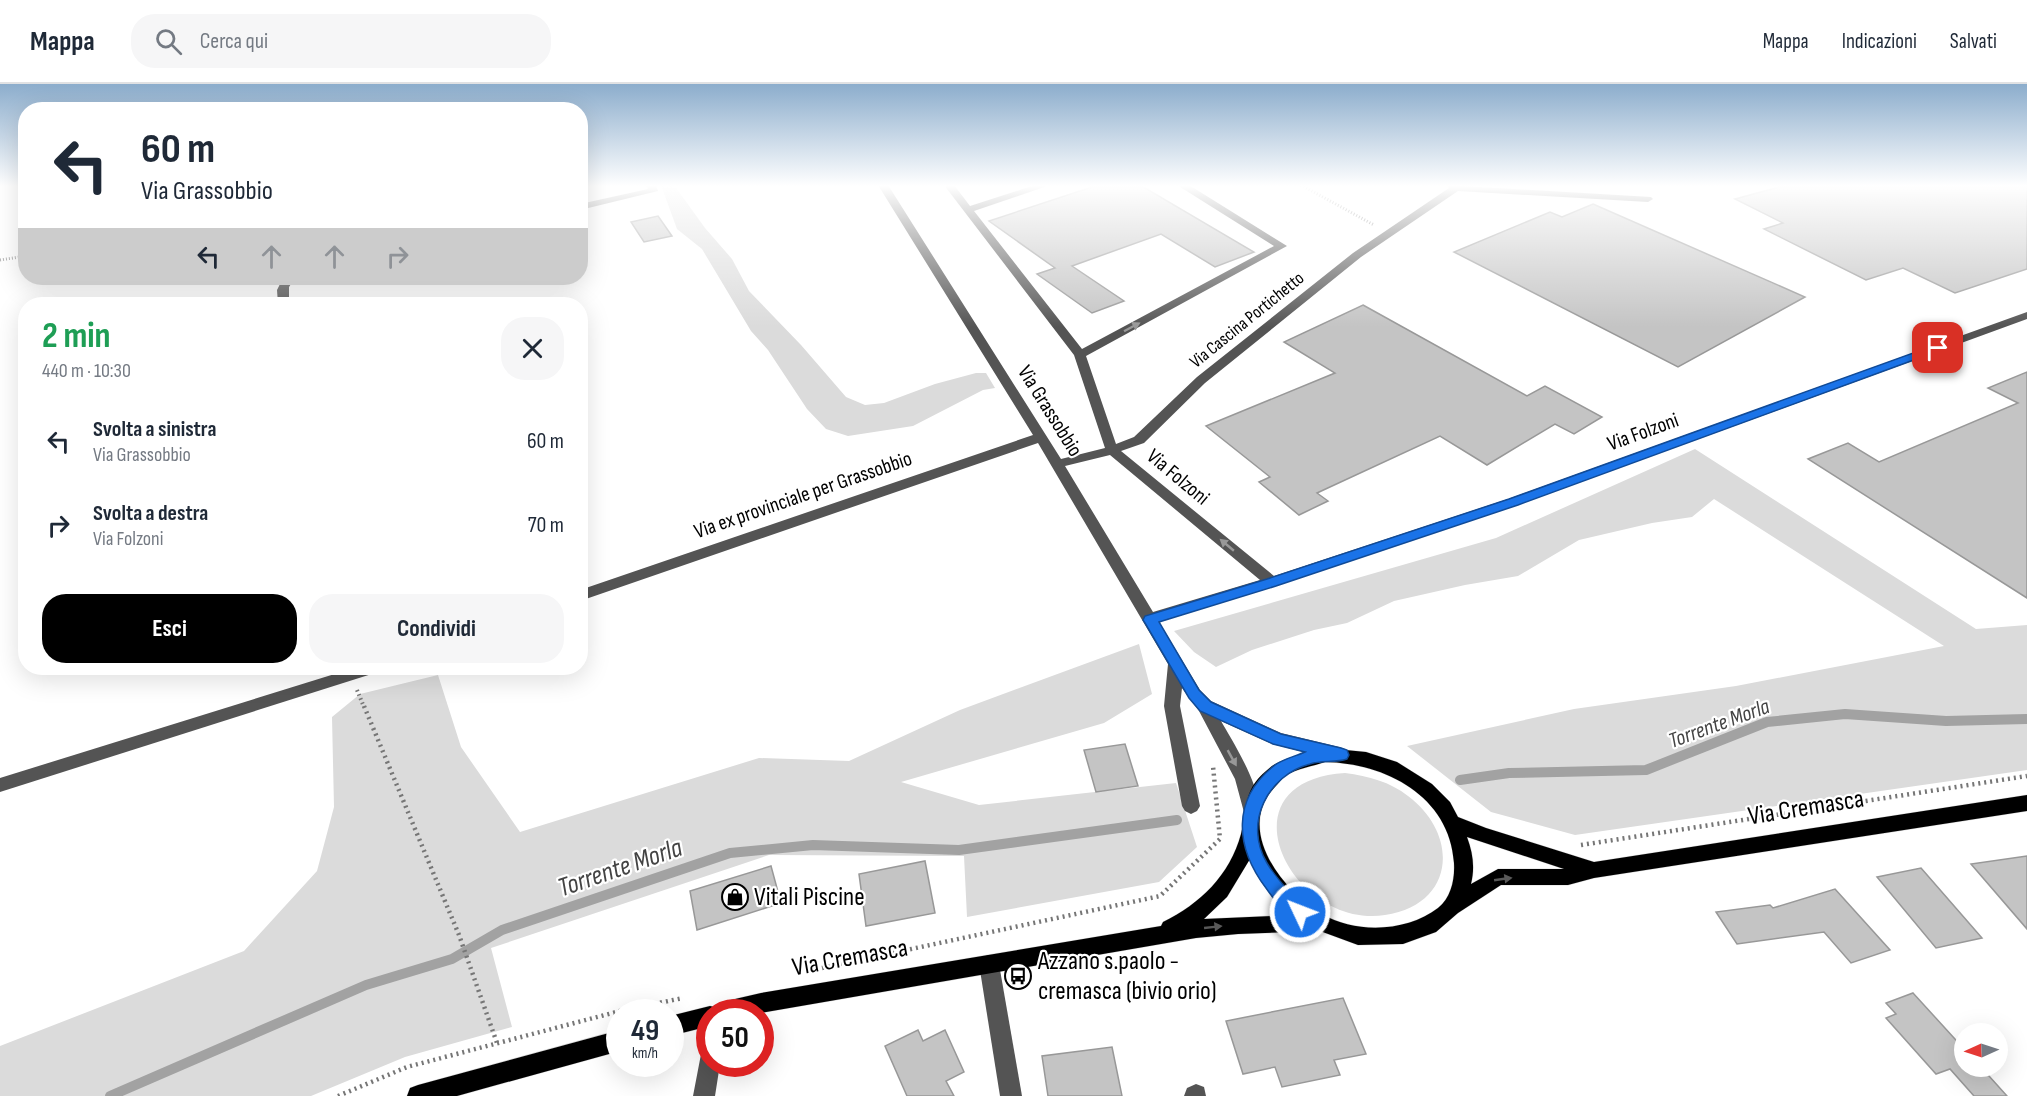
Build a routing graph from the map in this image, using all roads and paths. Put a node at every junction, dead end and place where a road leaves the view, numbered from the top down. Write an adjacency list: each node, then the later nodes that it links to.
1 (913, 232): 9 (street, Via Grassobbio)
2 (985, 232): 8 (street)
3 (1259, 232): 8 (street, one-way to 3)
4 (1391, 232): 10 (street, Via Cascina Portichetto)
5 (18, 257): 6 (path)
6 (0, 260)
7 (2027, 315): 12 (street, Via Folzoni)
8 (1080, 355): 10 (street)
9 (1041, 437): 11 (street, Via Grassobbio); 13 (street, Via ex provinciale per Grassobbio)
10 (1112, 450): 11 (street, Via Cascina Portichetto); 12 (street, Via Folzoni, one-way to 10)
11 (1056, 464): 14 (street, Via Grassobbio)
12 (1272, 582): 14 (street, Via Folzoni)
13 (588, 593)
14 (1150, 620): 15 (street, Via Grassobbio)
15 (1176, 663): 18 (street, Via Grassobbio); 24 (street)
16 (339, 675): 22 (street)
17 (353, 675): 37 (path)
18 (1205, 706): 19 (street, Via Grassobbio); 20 (street, Via Grassobbio)
19 (1224, 742): 25 (street, Via Grassobbio, one-way to 25); 34 (path)
20 (1341, 755): 25 (main road); 26 (main road)
21 (2027, 776): 28 (path)
22 (0, 785)
23 (2027, 803): 29 (main road, Via Cremasca)
24 (1191, 806)
25 (1251, 812): 27 (main road)
26 (1454, 822): 29 (main road, Via Cremasca); 30 (main road)
27 (1250, 834): 31 (main road); 32 (main road, Via Cremasca)
28 (1577, 845)
29 (1594, 870): 30 (main road, Via Cremasca, one-way to 29)
30 (1453, 906): 31 (main road)
31 (1319, 923): 32 (main road, Via Cremasca, one-way to 31)
32 (1155, 935): 33 (main road, Via Cremasca)
33 (989, 964): 36 (main road, Via Cremasca); 43 (street)
34 (815, 970)
35 (688, 997): 37 (path)
36 (774, 1001)
37 (497, 1043): 40 (path)
38 (606, 1044): 41 (main road)
39 (707, 1077): 42 (street)
40 (338, 1096)
41 (418, 1096)
42 (704, 1096)
43 (1011, 1096)

